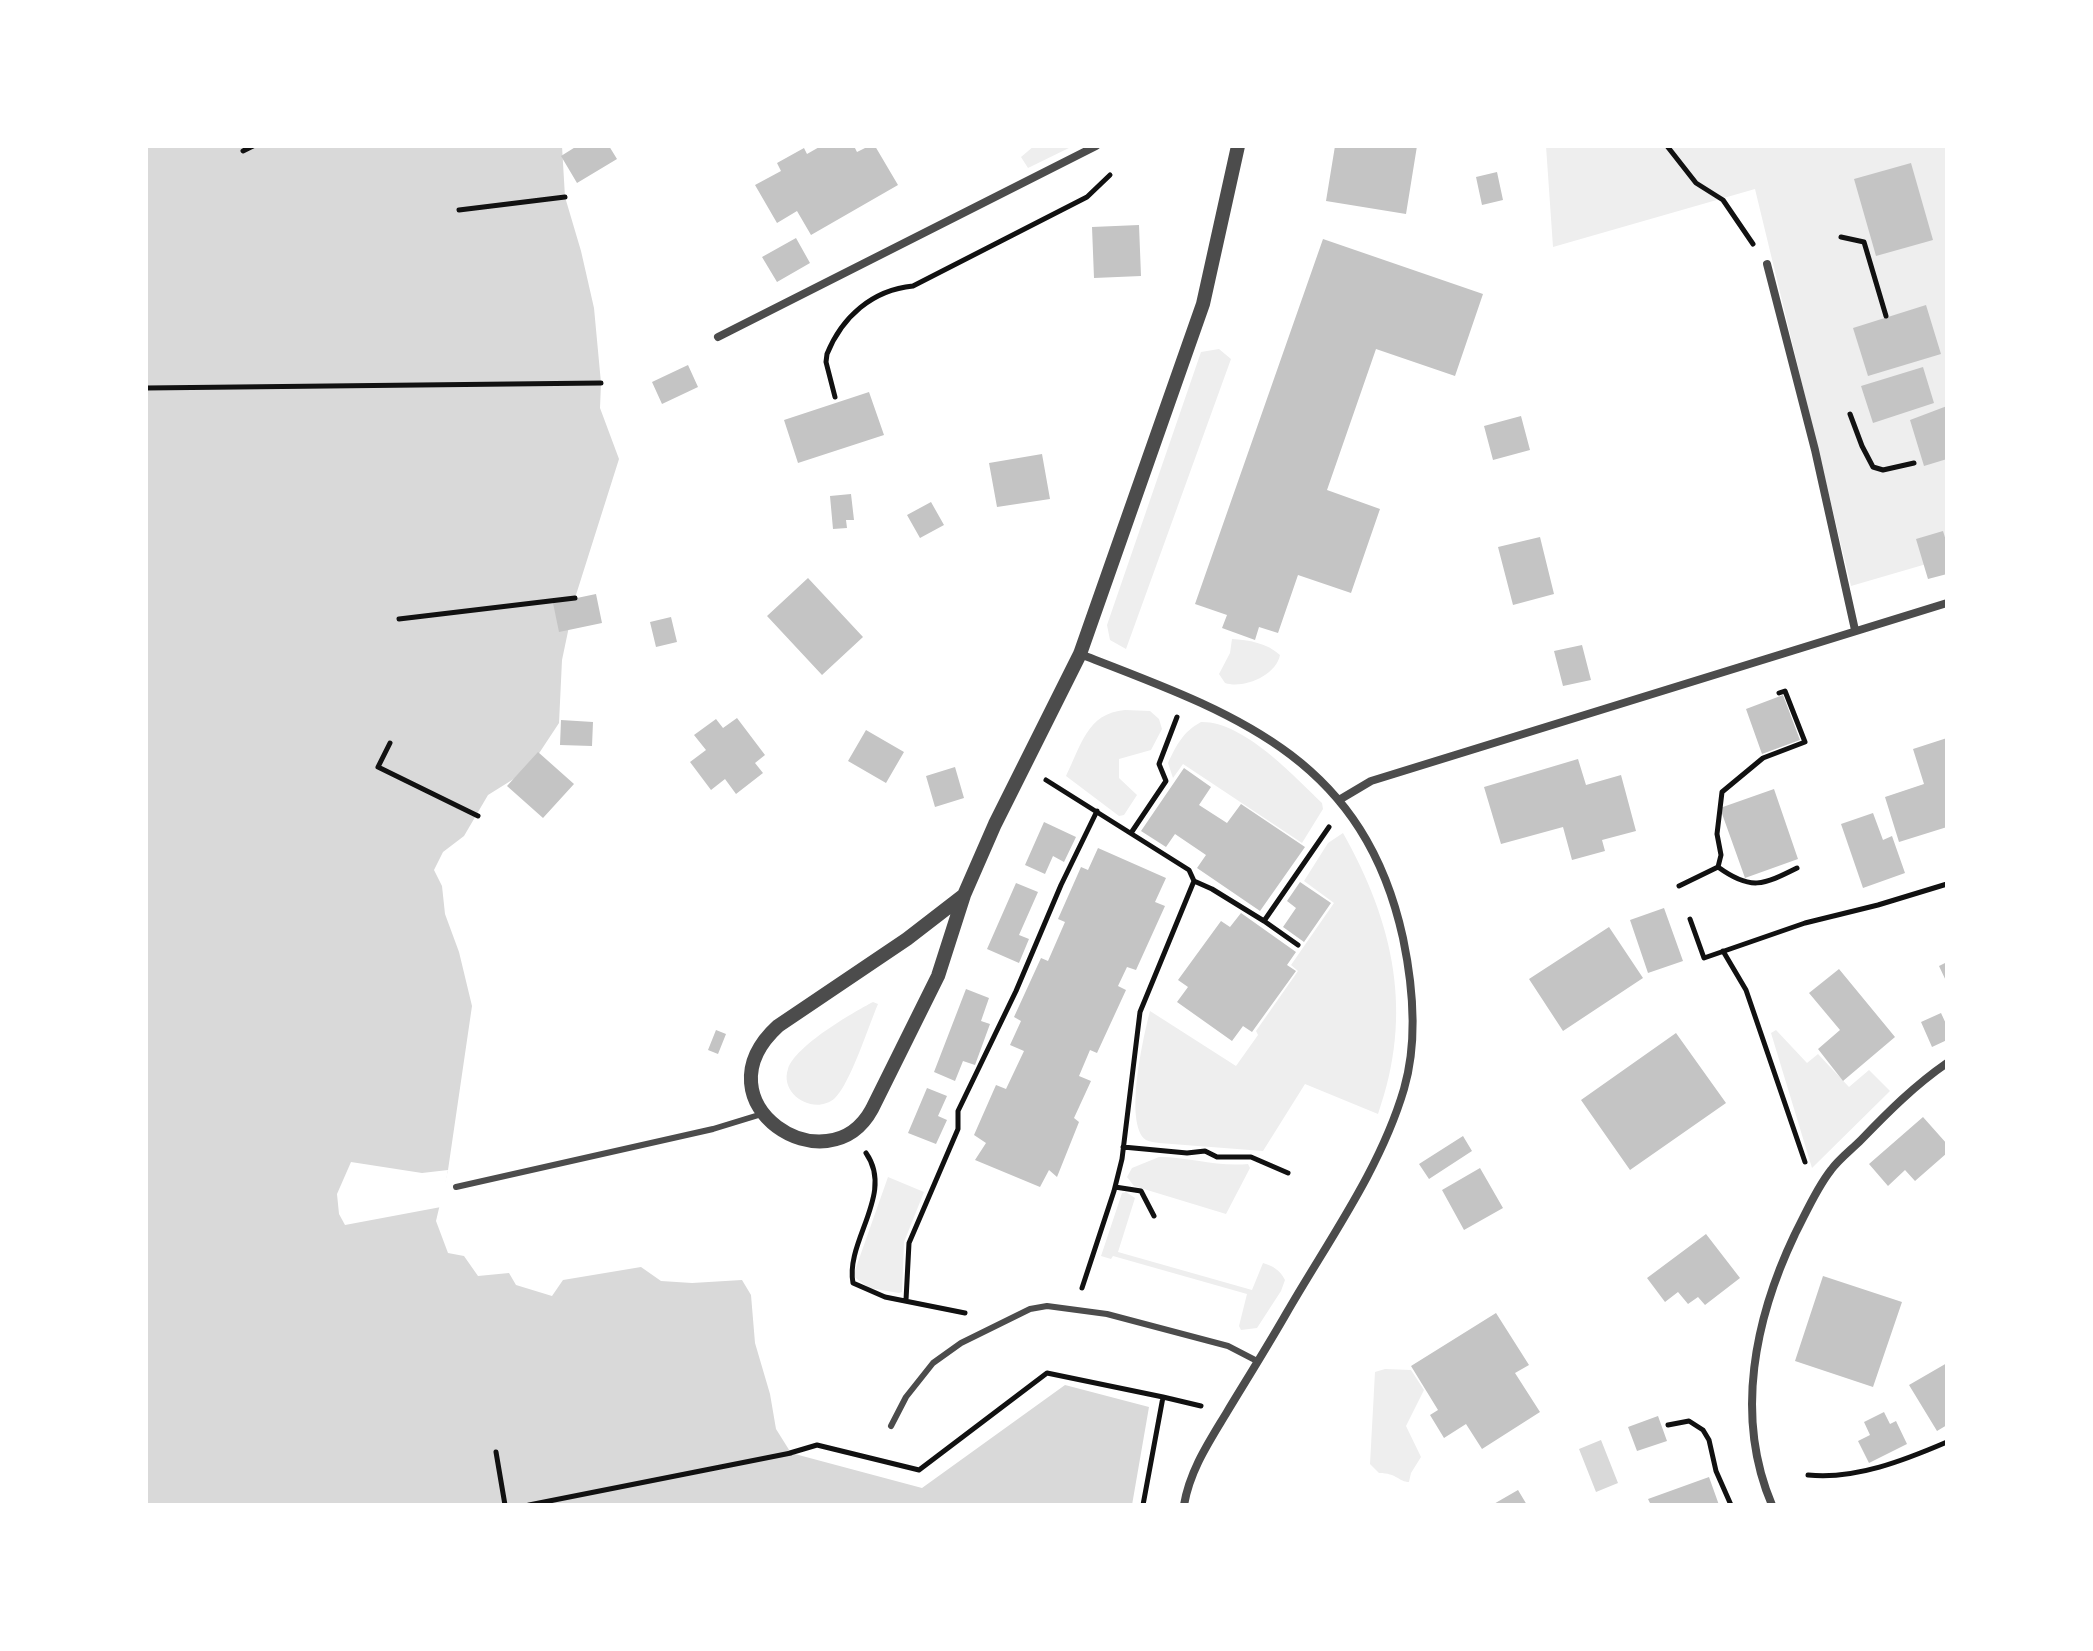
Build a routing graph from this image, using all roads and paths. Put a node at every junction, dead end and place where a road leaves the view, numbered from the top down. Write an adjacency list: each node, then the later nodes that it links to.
1 (253, 146): 5 (path)
2 (1096, 146): 12 (street)
3 (1238, 146): 22 (street)
4 (1667, 146): 10 (path)
5 (243, 151)
6 (1110, 175): 15 (path)
7 (565, 197): 8 (path)
8 (459, 210)
9 (1841, 237): 11 (path)
10 (1767, 264): 21 (street)
11 (1886, 316)
12 (718, 337)
13 (601, 383): 14 (path)
14 (146, 388)
15 (835, 397)
16 (1850, 414): 17 (path)
17 (1914, 463)
18 (575, 598): 20 (path)
19 (1947, 603): 21 (street)
20 (399, 619)
21 (1855, 630): 27 (street)
22 (1080, 654): 24 (street); 26 (street)
23 (1779, 693): 31 (path)
24 (1185, 695): 27 (street); 30 (path)
25 (390, 743): 29 (path)
26 (1024, 765): 28 (path); 36 (street)
27 (1341, 802): 38 (path); 53 (street)
28 (1097, 811): 30 (path); 50 (path)
29 (478, 816)
30 (1131, 833): 33 (path)
31 (1718, 867): 32 (path); 35 (path)
32 (1797, 868)
33 (1194, 881): 38 (path); 44 (path)
34 (1947, 884): 40 (path)
35 (1679, 886)
36 (964, 895): 42 (street); 43 (street)
37 (1690, 919): 40 (path)
38 (1264, 921): 39 (path)
39 (1298, 945)
40 (1723, 951): 48 (path)
41 (1947, 1063): 48 (street)
42 (762, 1114): 43 (street); 46 (lane)
43 (852, 1132): 50 (path)
44 (1123, 1147): 45 (path); 47 (path)
45 (1288, 1173)
46 (456, 1187)
47 (1115, 1187): 49 (path); 51 (path)
48 (1818, 1192): 64 (street)
49 (1154, 1216)
50 (906, 1300): 52 (path)
51 (1074, 1308): 52 (lane); 53 (lane)
52 (1000, 1324): 55 (lane)
53 (1257, 1361): 62 (street)
54 (1668, 1425): 63 (path)
55 (891, 1426)
56 (1947, 1442): 58 (path)
57 (496, 1452): 59 (path)
58 (1808, 1475)
59 (505, 1505)
60 (529, 1505): 61 (path)
61 (1143, 1505)
62 (1184, 1505)
63 (1731, 1505)
64 (1772, 1505)

